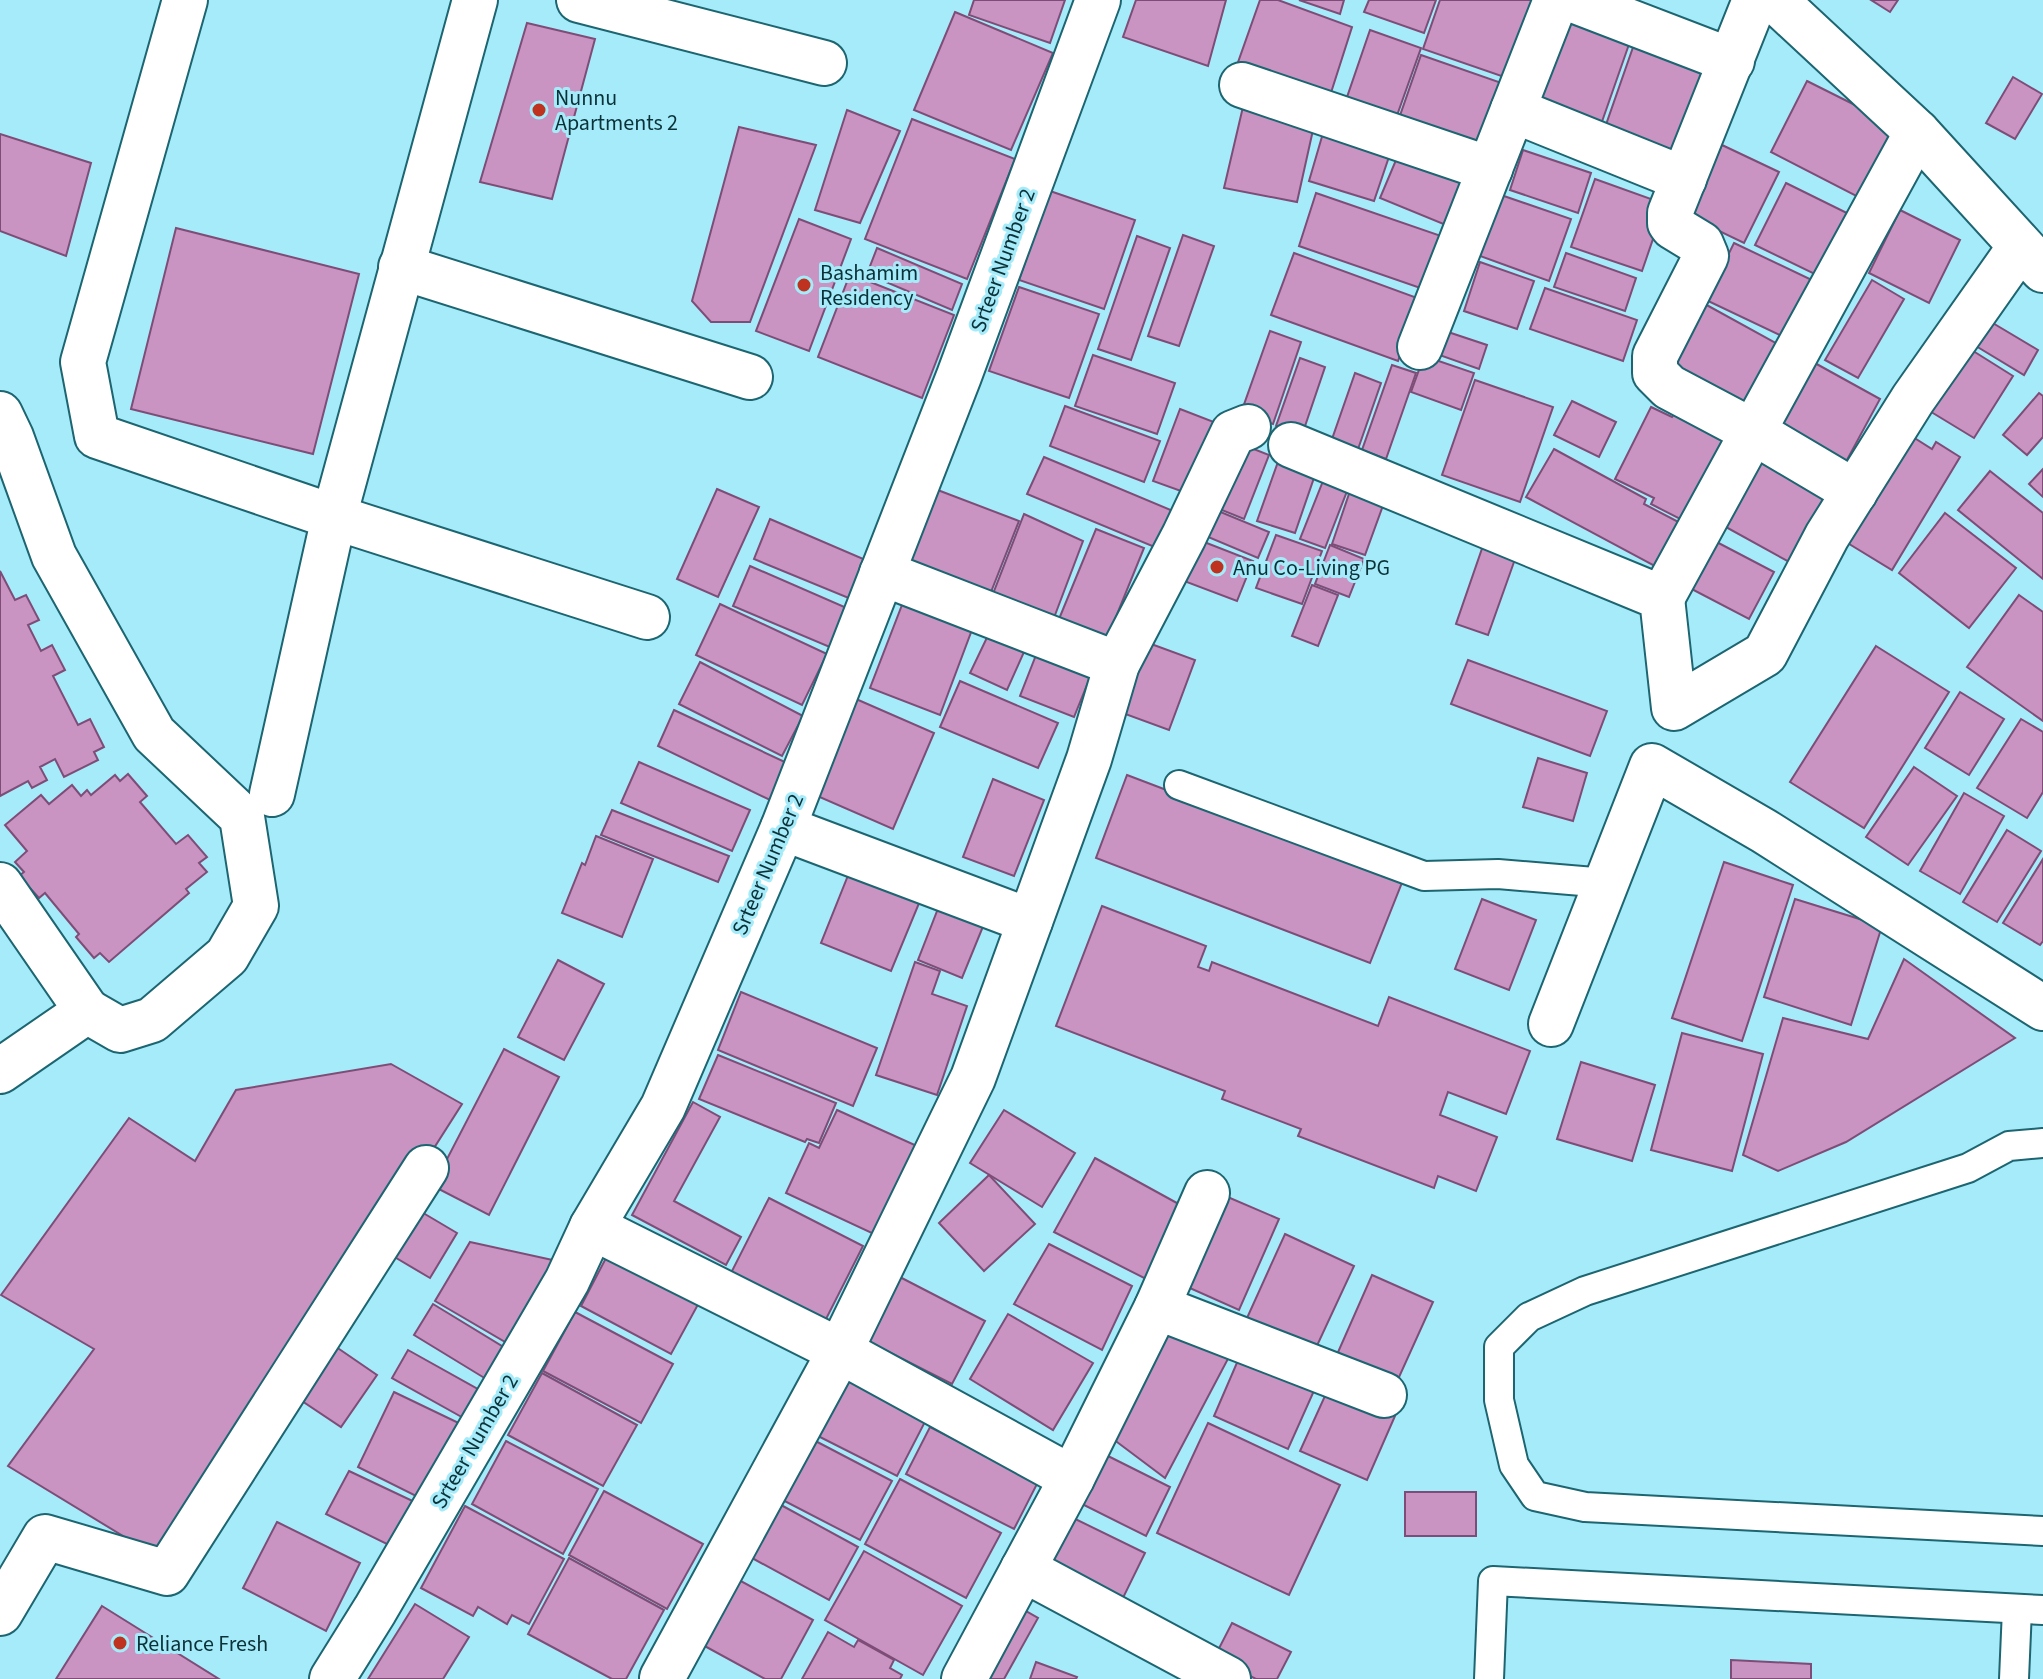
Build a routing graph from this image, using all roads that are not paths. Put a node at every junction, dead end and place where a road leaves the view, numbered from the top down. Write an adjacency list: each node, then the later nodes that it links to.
1 (185, 0): 26 (street)
2 (475, 0): 18 (street)
3 (579, 0): 9 (street)
4 (1098, 0): 27 (street, Srteer Number 2)
5 (1556, 0): 13 (street)
6 (1573, 0): 10 (street)
7 (1755, 0): 10 (street)
8 (1775, 0): 14 (street)
9 (700, 15): 11 (street)
10 (1732, 61): 16 (street)
11 (824, 63)
12 (1242, 85): 15 (street)
13 (1513, 110): 15 (street); 16 (street)
14 (1917, 132): 17 (street); 23 (street)
15 (1490, 169): 19 (street)
16 (1684, 179): 23 (street)
17 (2031, 258): 25 (street)
18 (401, 267): 20 (street); 26 (street)
19 (1420, 347)
20 (750, 377)
21 (0, 414): 40 (street)
22 (1248, 427): 24 (lane); 30 (street)
23 (1752, 431): 25 (street); 28 (street)
24 (1291, 445): 28 (street)
25 (1855, 492): 31 (street)
26 (334, 517): 29 (street); 34 (street)
27 (882, 573): 30 (street); 35 (street, Srteer Number 2)
28 (1662, 598): 31 (street)
29 (647, 617)
30 (1117, 664): 38 (street)
31 (1674, 708): 32 (street)
32 (1652, 766): 36 (street); 39 (street)
33 (1179, 785): 36 (lane)
34 (272, 794)
35 (783, 828): 38 (street); 46 (street, Srteer Number 2)
36 (1606, 883): 41 (street)
37 (0, 885): 40 (street)
38 (1030, 921): 48 (street)
39 (2043, 1008)
40 (87, 1011): 42 (street)
41 (1551, 1024)
42 (0, 1071)
43 (2043, 1143): 51 (lane)
44 (426, 1168): 54 (street)
45 (1207, 1193): 47 (street)
46 (592, 1227): 48 (street); 56 (street, Srteer Number 2)
47 (1157, 1307): 49 (street); 50 (street)
48 (840, 1351): 50 (street); 55 (street)
49 (1384, 1395)
50 (1072, 1478): 52 (street)
51 (2043, 1531)
52 (1023, 1569): 57 (street); 58 (street)
53 (2030, 1610): 59 (lane); 60 (lane)
54 (0, 1613)
55 (662, 1678)
56 (332, 1679)
57 (964, 1679)
58 (1228, 1679)
59 (1489, 1679)
60 (2014, 1679)

